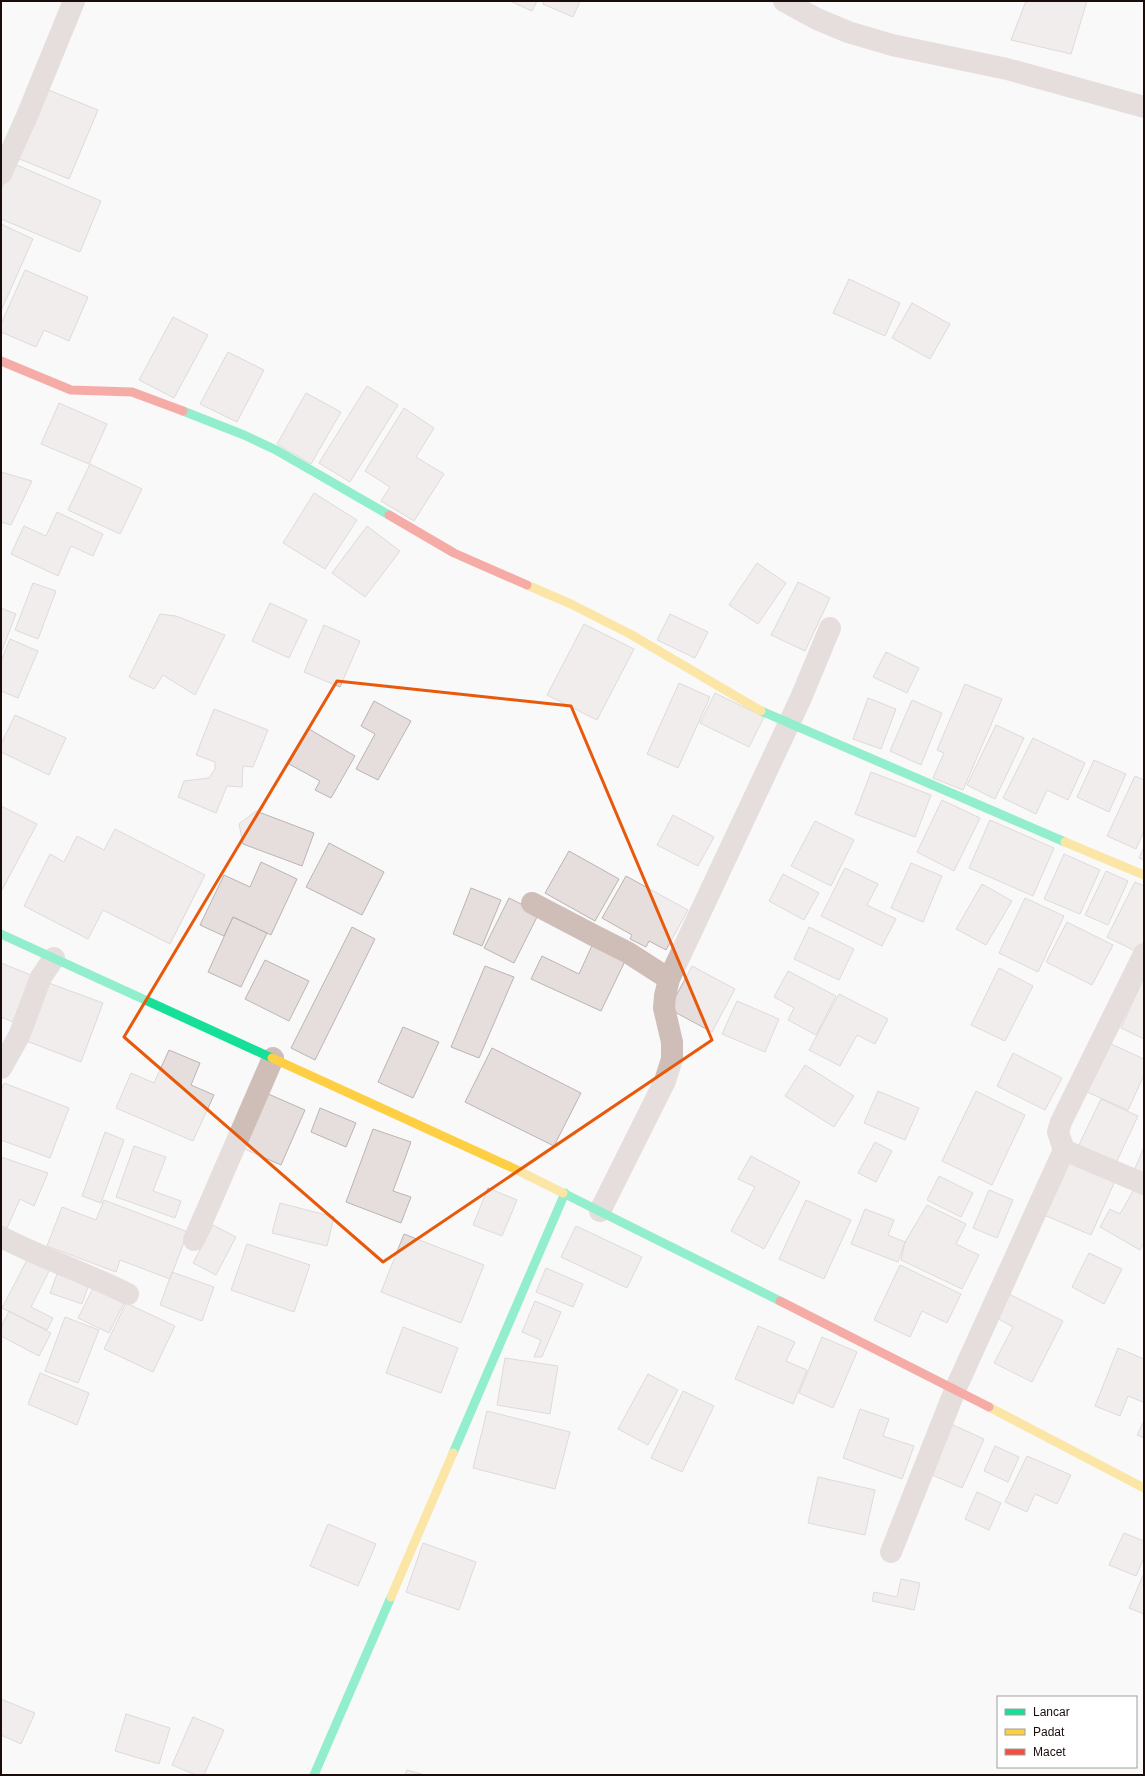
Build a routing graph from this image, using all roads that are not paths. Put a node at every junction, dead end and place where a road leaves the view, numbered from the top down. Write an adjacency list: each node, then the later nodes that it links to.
1 (784, 1): 3 (street)
2 (71, 10): 4 (street)
3 (1144, 107)
4 (1, 174)
5 (1, 361): 7 (street)
6 (830, 628): 7 (street)
7 (788, 725): 8 (street); 13 (street)
8 (1144, 875)
9 (532, 903): 13 (street)
10 (1, 934): 12 (street)
11 (1144, 954): 16 (street)
12 (54, 958): 14 (street); 15 (street)
13 (669, 979): 19 (street)
14 (273, 1058): 18 (street); 21 (street)
15 (1, 1068)
16 (1064, 1150): 17 (street); 23 (street)
17 (1144, 1184)
18 (565, 1194): 19 (street); 26 (street)
19 (600, 1211): 23 (street)
20 (1, 1237): 22 (street)
21 (194, 1240)
22 (128, 1294)
23 (955, 1390): 24 (street); 25 (street)
24 (1144, 1488)
25 (890, 1552)
26 (314, 1775)

